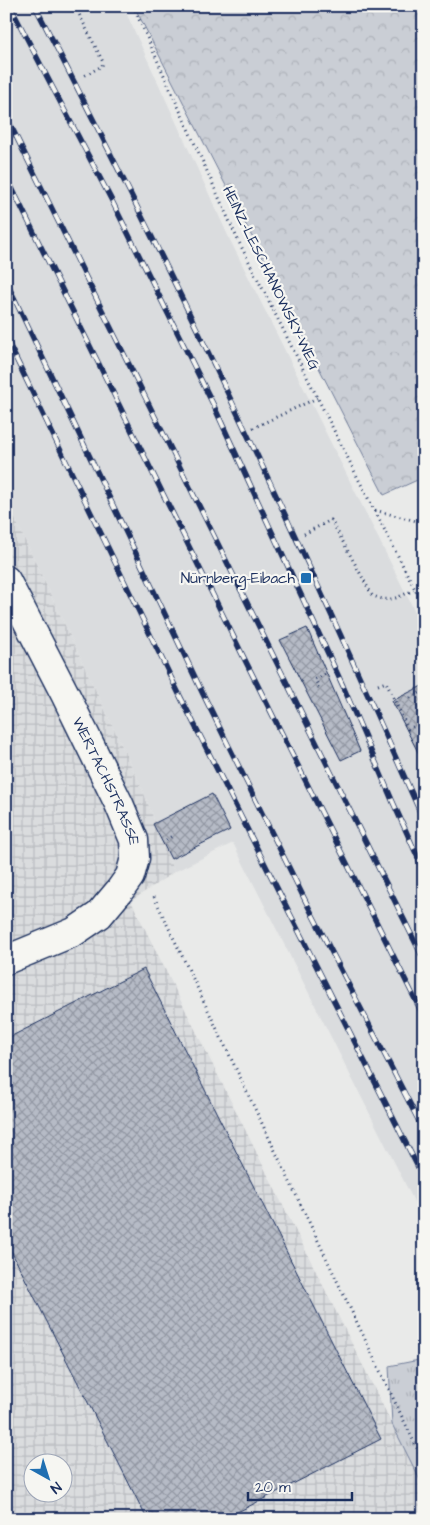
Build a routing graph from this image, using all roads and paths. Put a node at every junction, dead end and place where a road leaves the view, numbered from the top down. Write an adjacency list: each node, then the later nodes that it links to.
1 (75, 6): 3 (path)
2 (133, 6): 4 (path, HEINZ-LESCHANOWSKY-WEG)
3 (82, 77)
4 (317, 398): 5 (path); 6 (path, HEINZ-LESCHANOWSKY-WEG)
5 (253, 428)
6 (374, 510): 7 (path); 10 (path, HEINZ-LESCHANOWSKY-WEG)
7 (424, 523)
8 (304, 534): 10 (path)
9 (6, 580): 19 (street, WERTACHSTRASSE)
10 (414, 590): 11 (path, HEINZ-LESCHANOWSKY-WEG)
11 (424, 607)
12 (328, 673): 14 (path)
13 (378, 685): 17 (path)
14 (319, 688)
15 (424, 690): 16 (path)
16 (410, 698)
17 (424, 722)
18 (172, 836): 19 (path)
19 (135, 858): 20 (street, WERTACHSTRASSE); 21 (path)
20 (6, 960)
21 (424, 1463)

